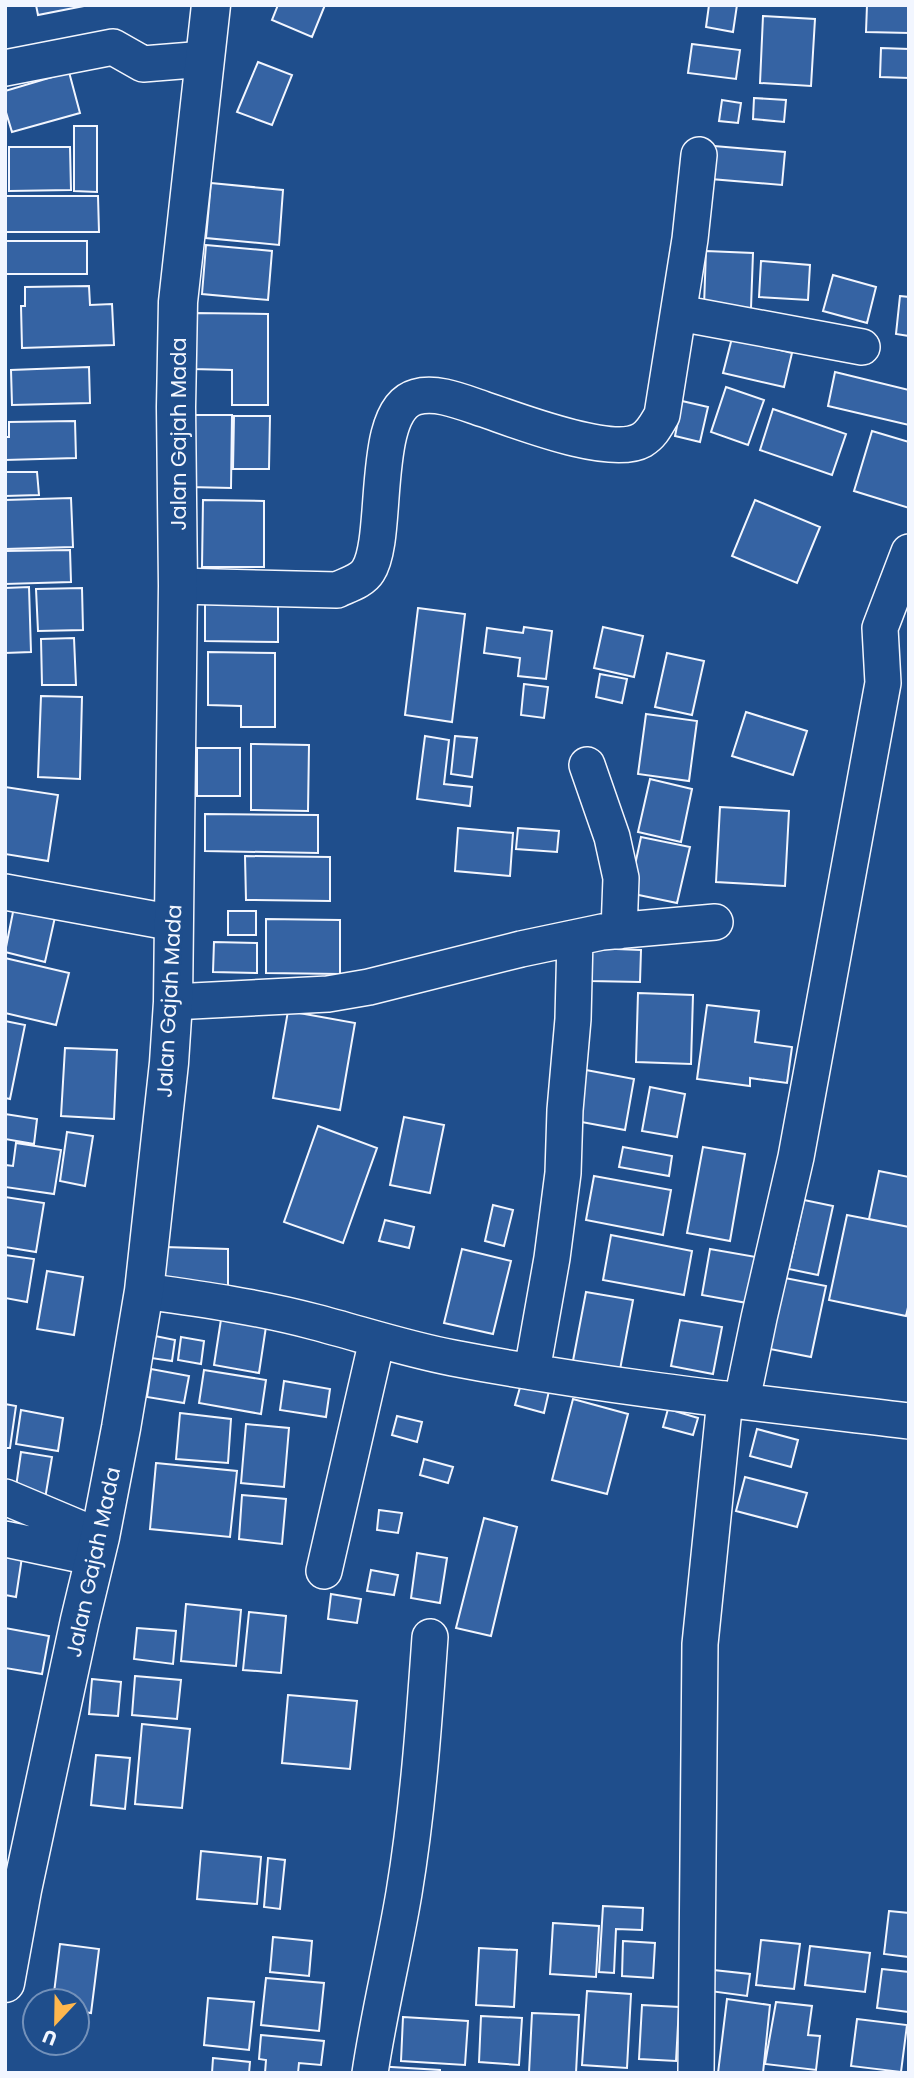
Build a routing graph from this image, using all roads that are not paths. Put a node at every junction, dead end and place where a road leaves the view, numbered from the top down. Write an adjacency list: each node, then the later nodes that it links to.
1 (211, 5): 2 (highway, Jalan Gajah Mada)
2 (205, 59): 3 (street); 8 (highway, Jalan Gajah Mada)
3 (5, 68)
4 (699, 155): 5 (street)
5 (679, 313): 6 (street); 8 (street)
6 (862, 347)
7 (909, 552): 9 (street)
8 (178, 586): 13 (highway, Jalan Gajah Mada)
9 (895, 631): 20 (street)
10 (587, 765): 14 (street)
11 (5, 892): 13 (street)
12 (715, 922): 14 (street)
13 (174, 923): 16 (highway, Jalan Gajah Mada)
14 (619, 930): 15 (street)
15 (575, 938): 16 (street); 19 (street)
16 (173, 1002): 17 (highway, Jalan Gajah Mada)
17 (144, 1291): 18 (street); 24 (highway, Jalan Gajah Mada)
18 (377, 1340): 19 (street); 25 (street)
19 (532, 1371): 20 (street)
20 (734, 1400): 21 (street); 29 (street)
21 (909, 1421)
22 (5, 1497): 24 (street)
23 (5, 1539): 24 (street)
24 (98, 1548): 27 (highway, Jalan Gajah Mada)
25 (324, 1571)
26 (429, 1637): 28 (street)
27 (5, 1983)
28 (370, 2073)
29 (696, 2073)

